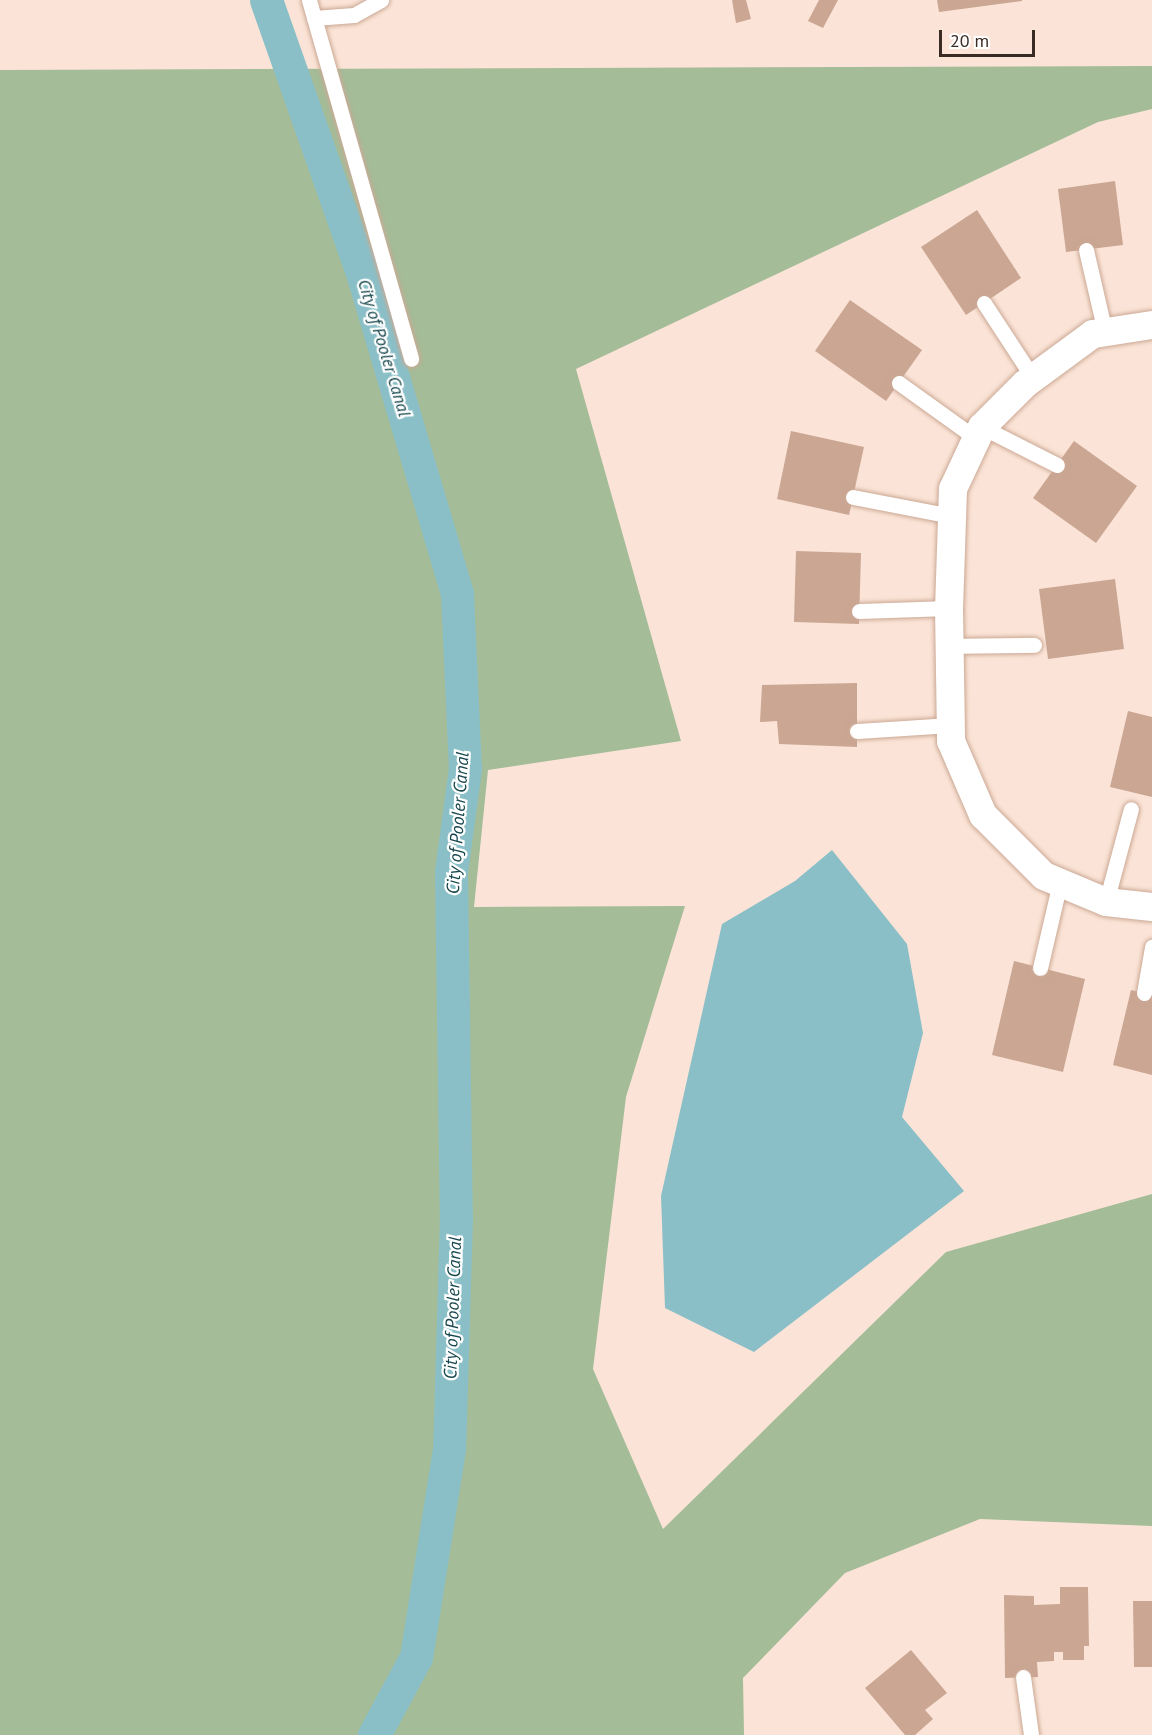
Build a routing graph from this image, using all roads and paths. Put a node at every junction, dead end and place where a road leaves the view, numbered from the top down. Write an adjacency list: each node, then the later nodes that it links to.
1 (309, 0): 3 (lane)
2 (381, 0): 3 (lane)
3 (314, 18): 8 (lane)
4 (1086, 250): 7 (lane)
5 (984, 303): 9 (lane)
6 (1152, 325): 7 (street)
7 (1105, 332): 9 (street)
8 (411, 358)
9 (1033, 378): 11 (street)
10 (899, 383): 11 (lane)
11 (979, 433): 12 (lane); 14 (street)
12 (1057, 465)
13 (853, 497): 14 (lane)
14 (952, 516): 15 (street)
15 (949, 608): 16 (lane); 18 (street)
16 (860, 611)
17 (1034, 645): 18 (lane)
18 (950, 646): 19 (street)
19 (951, 725): 20 (lane); 22 (street)
20 (857, 731)
21 (1131, 809): 23 (lane)
22 (1060, 882): 23 (street); 26 (lane)
23 (1106, 902): 24 (street)
24 (1152, 907)
25 (1152, 947): 27 (lane)
26 (1040, 968)
27 (1144, 993)
28 (1023, 1677): 29 (lane)
29 (1031, 1735)

